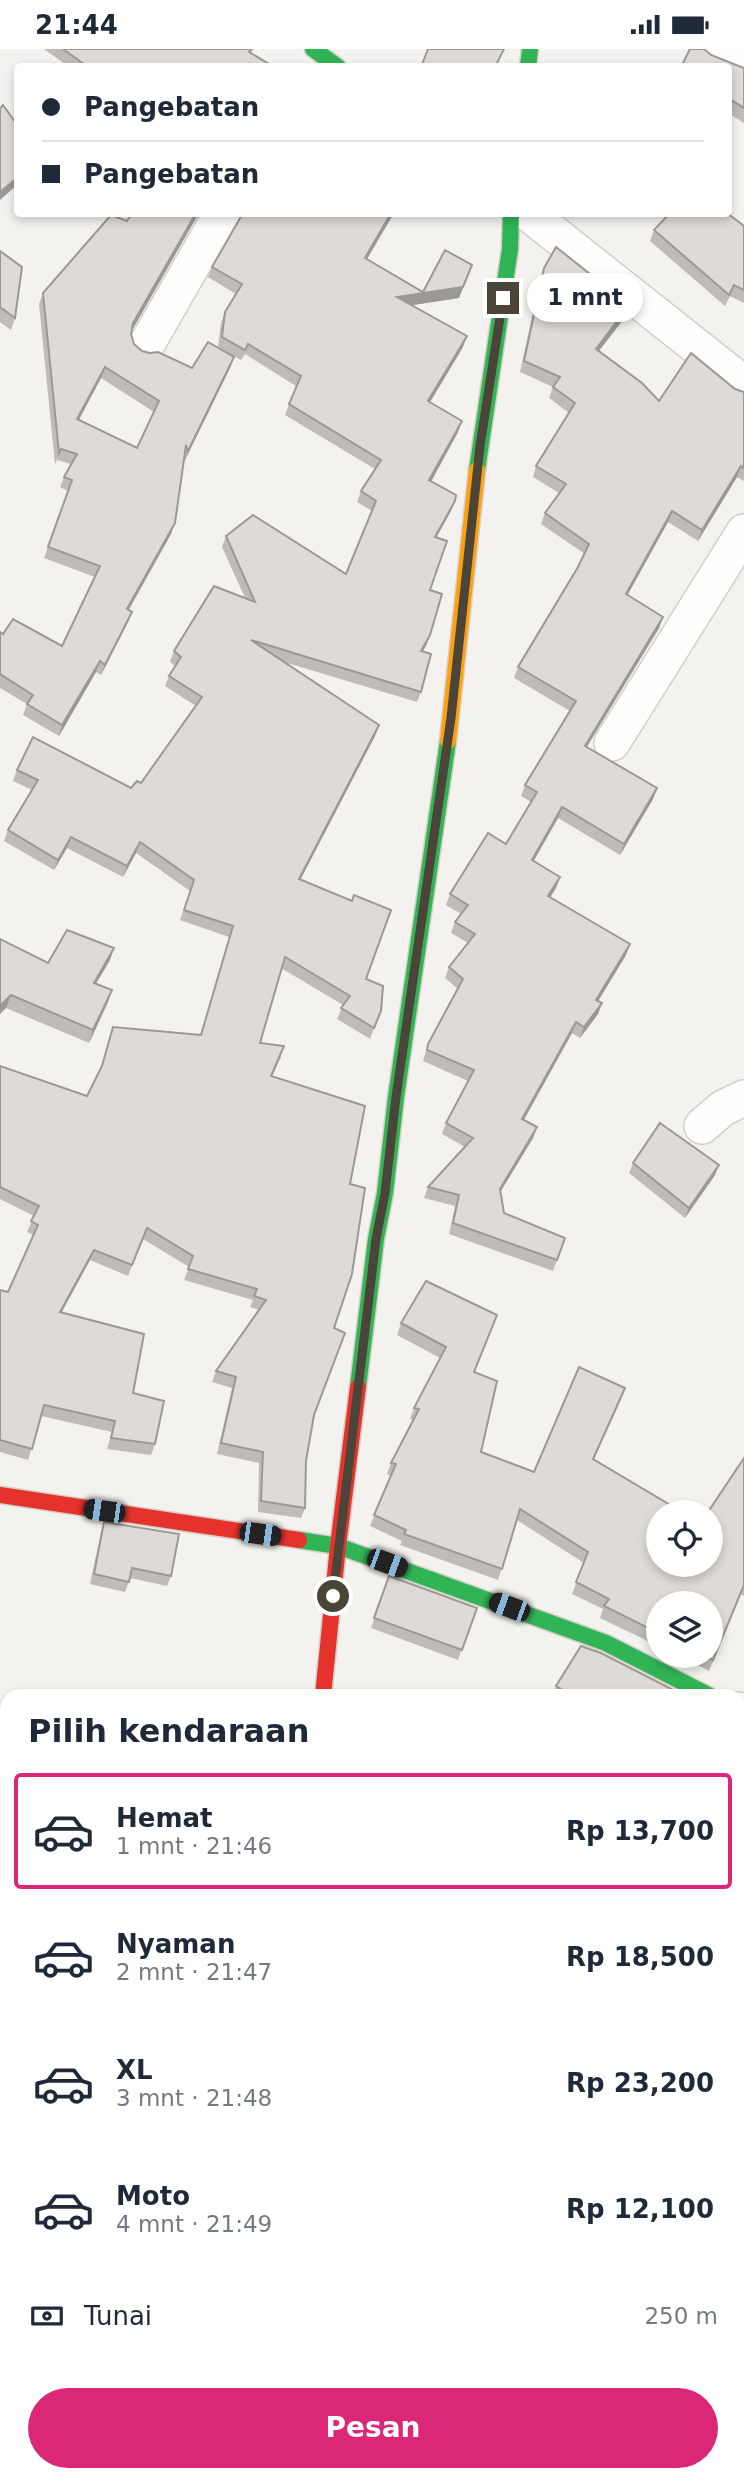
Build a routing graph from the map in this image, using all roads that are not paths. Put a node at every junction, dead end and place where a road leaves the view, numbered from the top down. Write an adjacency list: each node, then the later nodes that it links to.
1 (715, 49): 2 (street)
2 (744, 62)
3 (220, 217): 6 (street)
4 (511, 217): 13 (street)
5 (533, 217): 7 (street)
6 (147, 344)
7 (744, 384)
8 (744, 533): 9 (street)
9 (612, 743)
10 (744, 1098): 11 (street)
11 (702, 1126)
12 (0, 1495): 13 (street)
13 (338, 1546): 14 (street); 15 (street)
14 (324, 1689)
15 (696, 1689)

